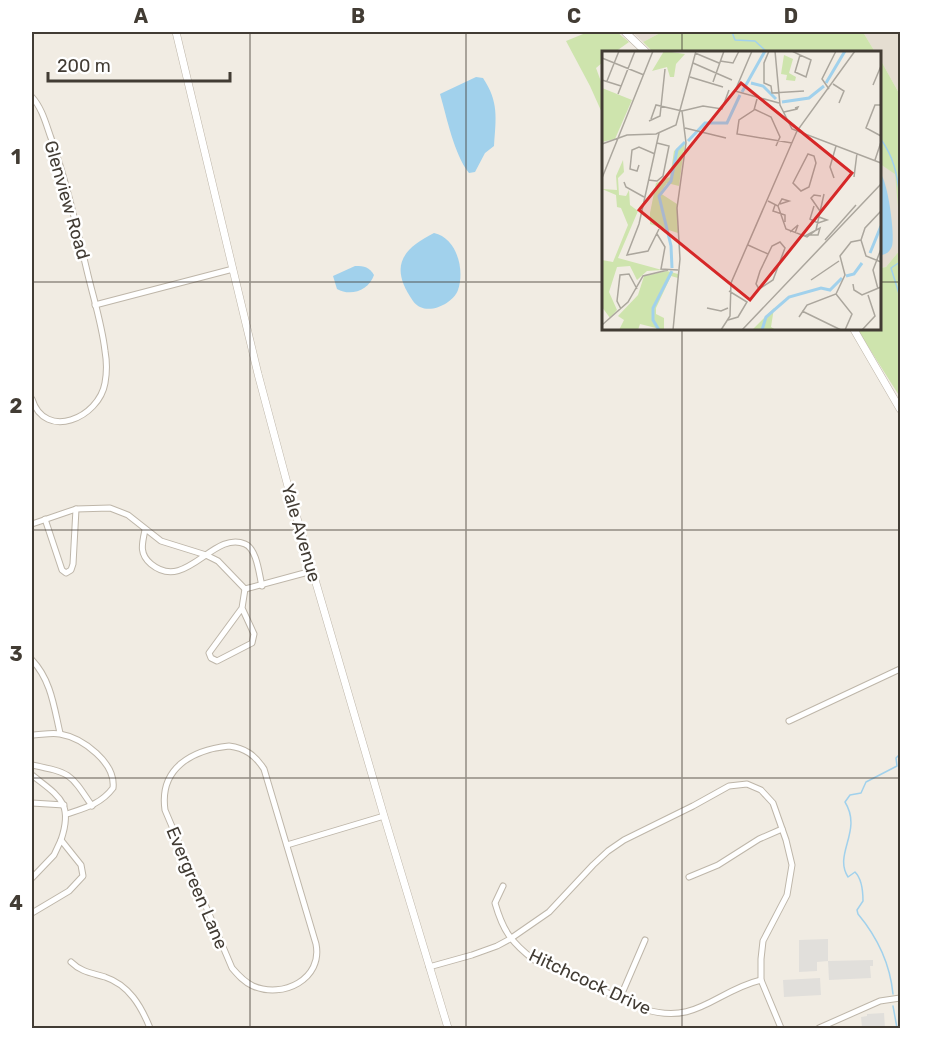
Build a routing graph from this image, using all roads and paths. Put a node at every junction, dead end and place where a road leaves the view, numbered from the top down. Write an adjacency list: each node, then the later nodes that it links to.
1 (176, 32): 5 (street, Yale Avenue)
2 (625, 32): 3 (street)
3 (645, 51)
4 (32, 97): 6 (street, Glenview Road)
5 (232, 269): 6 (street); 15 (street, Yale Avenue)
6 (95, 305): 8 (street, Glenview Road)
7 (854, 330): 9 (street)
8 (32, 399)
9 (900, 409)
10 (76, 510): 11 (street); 11 (street); 13 (street)
11 (45, 519): 12 (street)
12 (32, 524)
13 (145, 530): 14 (street); 14 (street)
14 (206, 555): 16 (street); 17 (street)
15 (312, 571): 16 (street); 30 (street, Yale Avenue)
16 (262, 586): 17 (street)
17 (245, 589): 18 (street)
18 (242, 608): 18 (street)
19 (32, 660): 22 (street)
20 (900, 669): 21 (street)
21 (789, 721)
22 (60, 734): 23 (street); 28 (street)
23 (32, 735)
24 (32, 765): 28 (street)
25 (32, 775): 27 (street)
26 (32, 803): 27 (street)
27 (64, 805): 29 (street)
28 (92, 806): 29 (street)
29 (67, 814): 32 (street)
30 (384, 816): 33 (street); 41 (street, Yale Avenue)
31 (782, 829): 34 (street); 38 (street); 42 (street)
32 (61, 840): 35 (street); 37 (street)
33 (287, 845): 33 (street, Evergreen Lane)
34 (689, 877)
35 (32, 878)
36 (502, 886): 38 (street, Hitchcock Drive)
37 (32, 913)
38 (510, 939): 41 (street); 43 (street, Hitchcock Drive)
39 (645, 940): 43 (street)
40 (71, 962): 45 (street)
41 (429, 967): 46 (street, Yale Avenue)
42 (761, 980): 43 (street, Hitchcock Drive); 47 (street)
43 (620, 998)
44 (900, 998): 48 (street)
45 (150, 1029)
46 (448, 1029)
47 (781, 1029)
48 (819, 1029)

